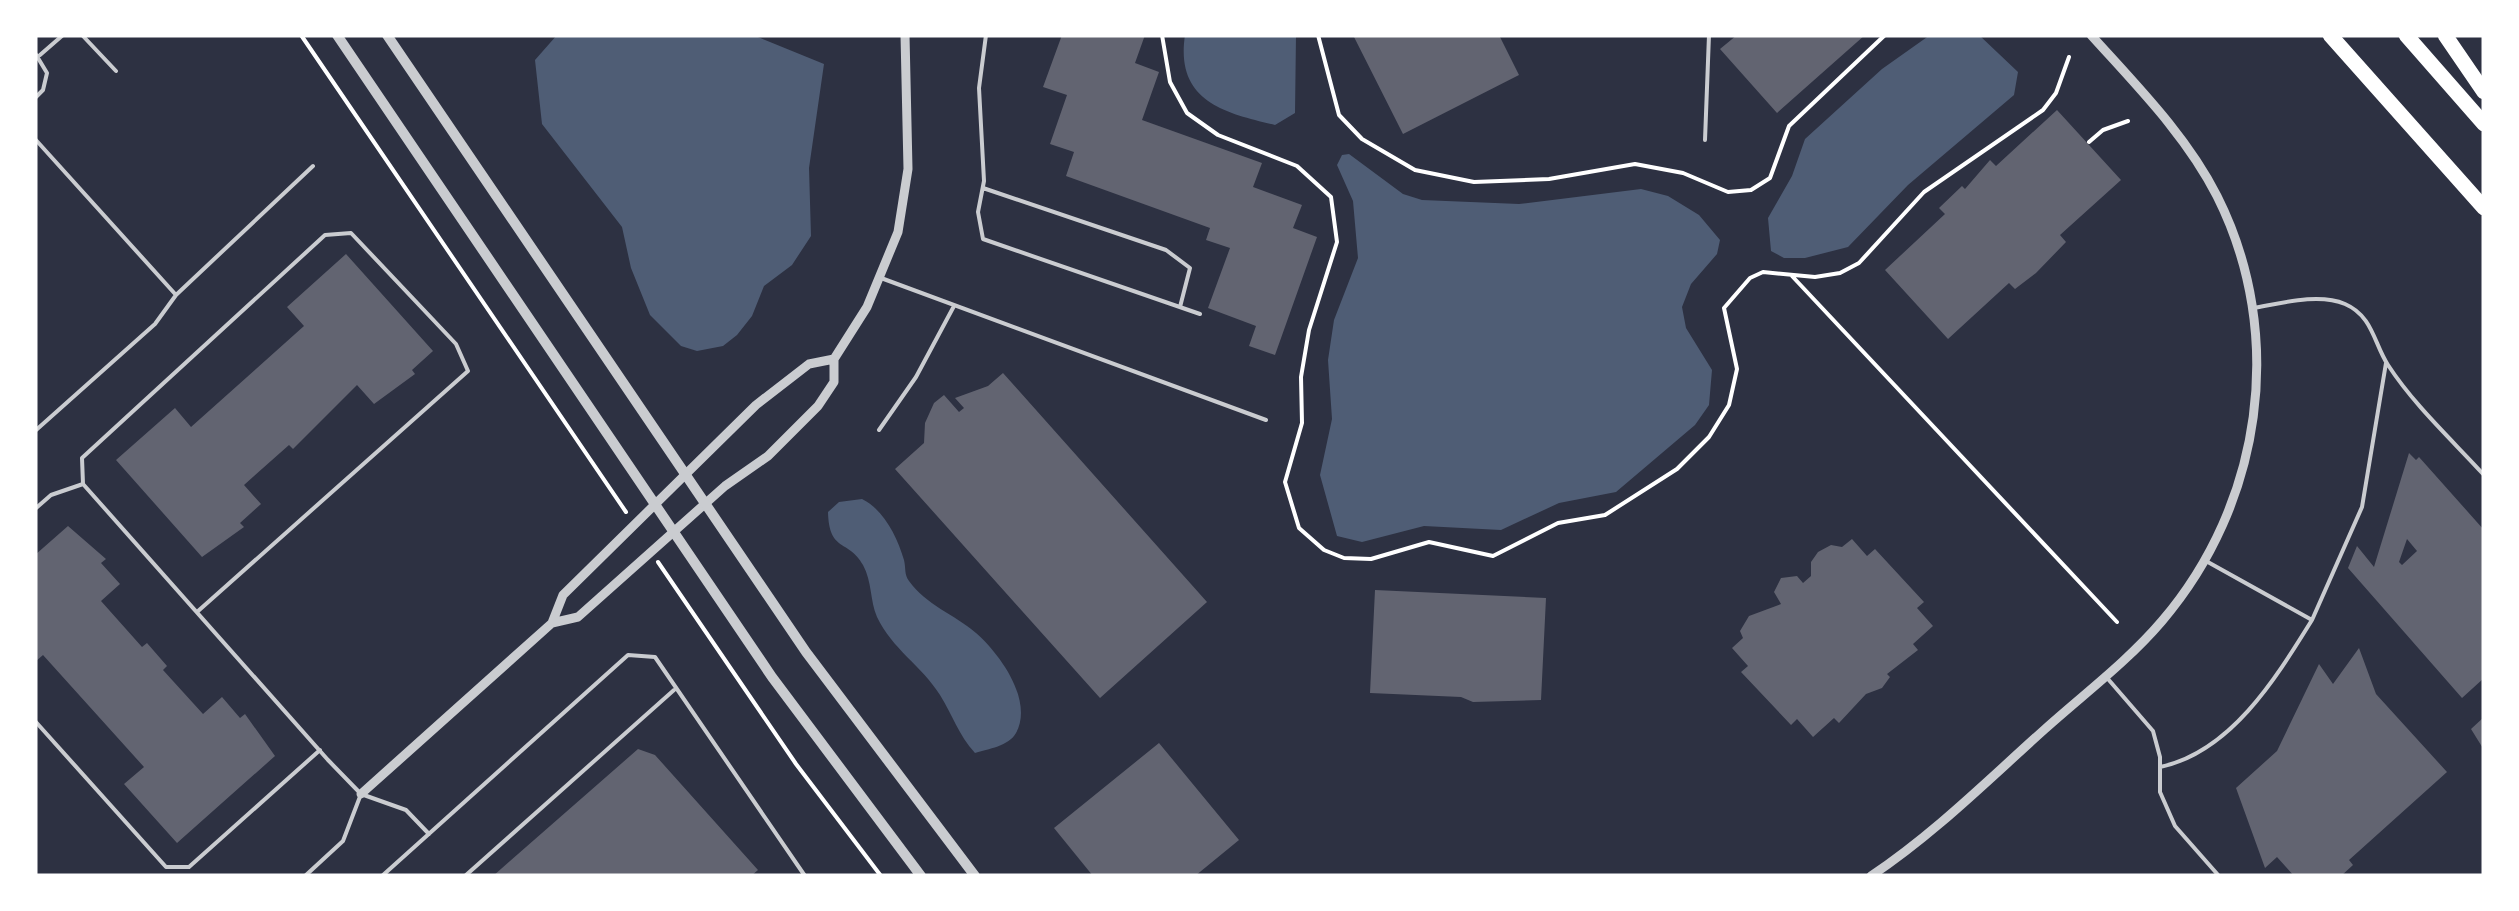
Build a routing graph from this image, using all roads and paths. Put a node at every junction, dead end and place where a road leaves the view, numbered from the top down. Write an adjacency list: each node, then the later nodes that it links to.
1 (63, 35): 16 (lane)
2 (82, 35): 18 (lane)
3 (301, 35): 47 (path)
4 (336, 35): 44 (street)
5 (387, 35): 41 (street)
6 (906, 35): 30 (street)
7 (986, 35): 27 (lane)
8 (1162, 35): 29 (path)
9 (1318, 35): 11 (path)
10 (1709, 35): 24 (lane)
11 (1885, 35)
12 (2091, 35): 34 (street)
13 (2330, 35): 28 (highway)
14 (2406, 35): 22 (highway)
15 (2444, 35): 19 (highway)
16 (37, 55): 20 (lane)
17 (2070, 57): 29 (path)
18 (116, 71)
19 (2484, 92)
20 (35, 98)
21 (2128, 121): 25 (path)
22 (2484, 124)
23 (35, 139): 31 (lane)
24 (1704, 140)
25 (2090, 142)
26 (313, 166): 31 (lane)
27 (982, 188): 33 (lane); 33 (lane)
28 (2484, 208)
29 (1792, 276): 53 (path)
30 (882, 278): 32 (lane); 36 (street)
31 (176, 295): 40 (lane)
32 (954, 306): 38 (lane); 39 (lane)
33 (1180, 307): 35 (lane)
34 (2253, 308): 37 (lane); 50 (street)
35 (1200, 314)
36 (834, 359): 41 (street); 45 (street)
37 (2386, 363): 42 (lane); 52 (lane)
38 (1266, 420)
39 (879, 430)
40 (35, 431)
41 (685, 474): 44 (street); 45 (street)
42 (2484, 476)
43 (83, 484): 46 (lane); 51 (lane); 51 (lane)
44 (655, 503): 47 (street); 48 (street)
45 (705, 503): 48 (street); 68 (street)
46 (35, 509)
47 (634, 525): 54 (street)
48 (675, 532): 49 (street); 67 (street)
49 (652, 551): 54 (street); 66 (path)
50 (2206, 561): 52 (lane); 55 (street)
51 (197, 612): 58 (lane)
52 (2312, 620): 59 (lane)
53 (2116, 622)
54 (552, 623): 60 (street)
55 (2105, 675): 59 (lane); 69 (street)
56 (674, 690): 61 (lane); 64 (lane); 65 (lane)
57 (35, 721): 58 (lane)
58 (320, 750): 60 (lane)
59 (2160, 767): 70 (lane)
60 (361, 794): 61 (lane); 62 (lane)
61 (430, 834): 63 (lane)
62 (306, 876)
63 (382, 876)
64 (464, 876)
65 (805, 876)
66 (881, 876)
67 (921, 876)
68 (975, 876)
69 (1872, 876)
70 (2220, 876)

